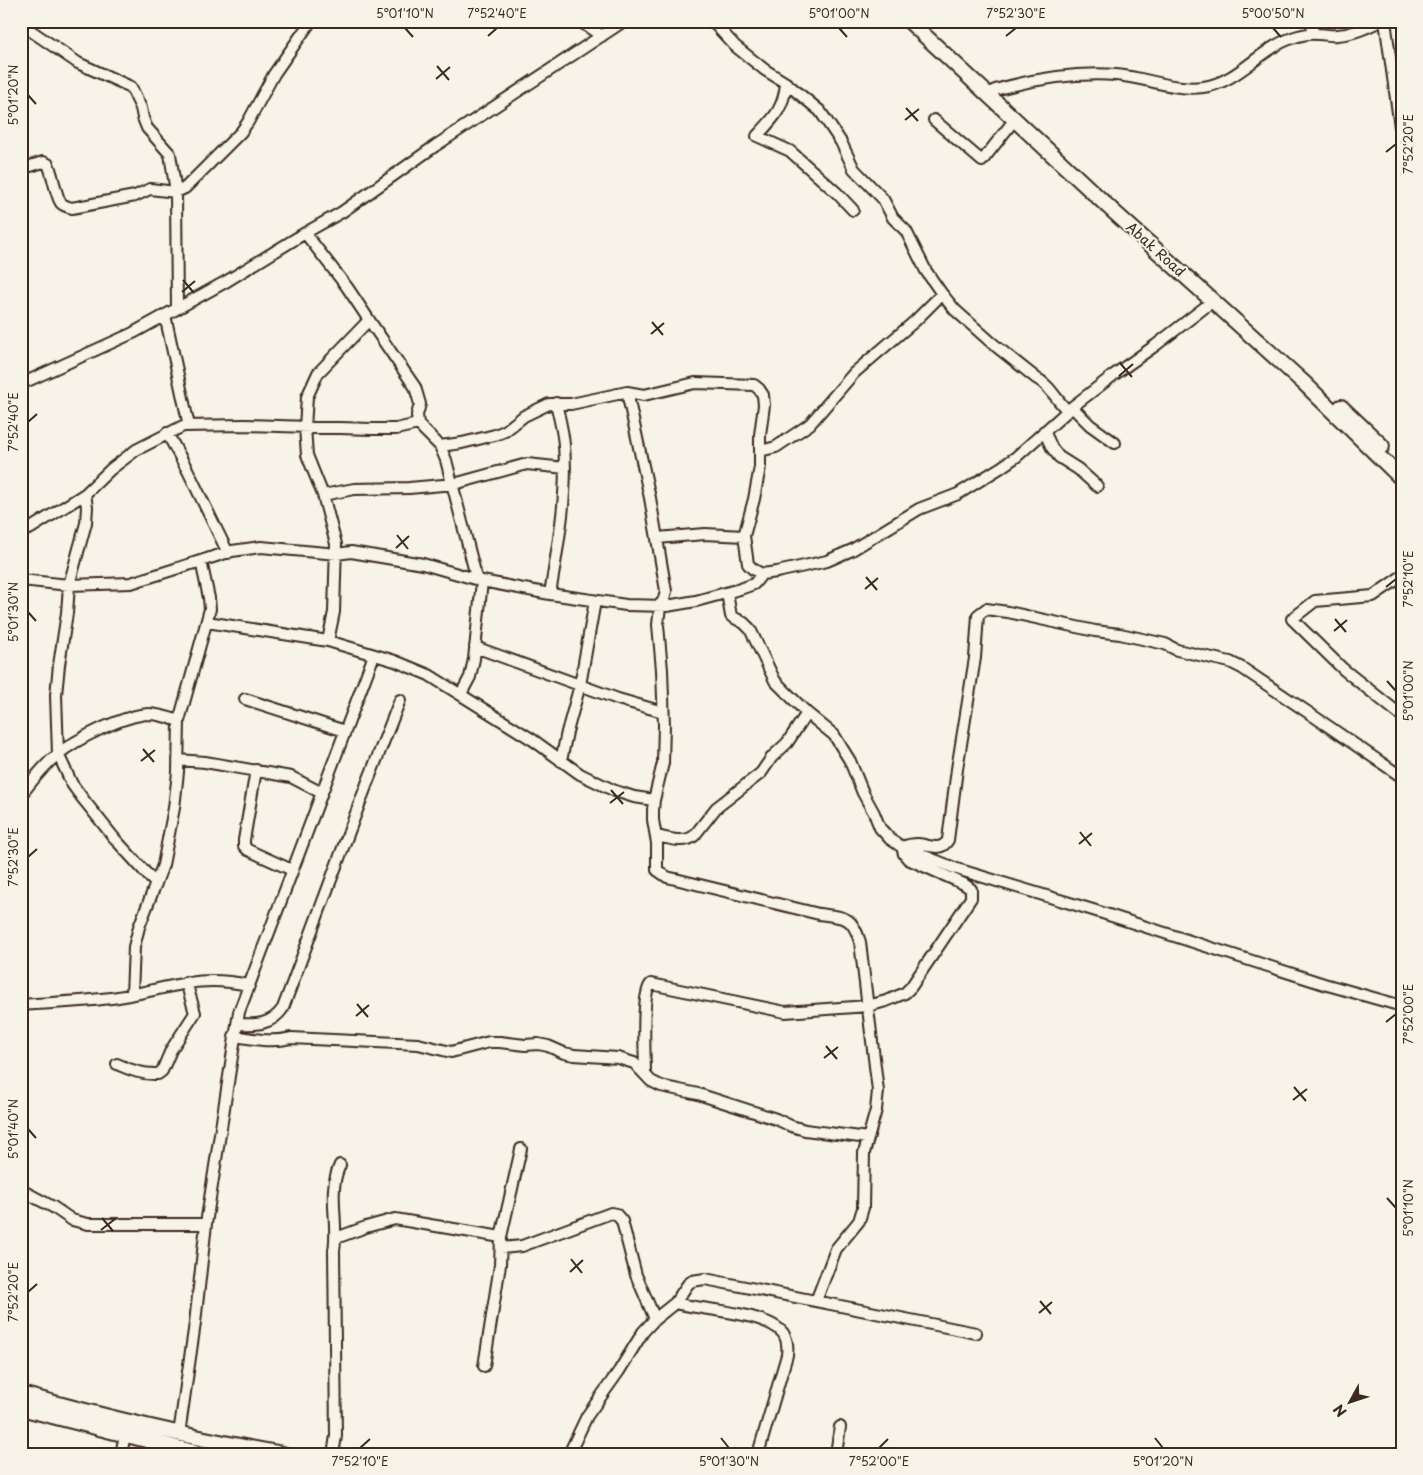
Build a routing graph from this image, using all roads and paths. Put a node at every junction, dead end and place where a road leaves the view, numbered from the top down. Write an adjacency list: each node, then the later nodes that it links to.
1 (311, 21): 20 (street)
2 (579, 21): 12 (street)
3 (624, 21): 12 (street)
4 (712, 21): 13 (street)
5 (909, 21): 16 (highway, Abak Road)
6 (921, 21): 14 (highway, Abak Road)
7 (1315, 21): 11 (street)
8 (1380, 21): 11 (street)
9 (1385, 21): 15 (street)
10 (21, 24): 20 (street)
11 (1310, 34): 14 (street)
12 (602, 36): 22 (street)
13 (786, 83): 21 (street); 23 (street)
14 (996, 90): 16 (highway, Abak Road)
15 (1400, 114): 18 (street)
16 (1017, 116): 17 (street); 24 (highway, Abak Road); 40 (highway, Abak Road)
17 (934, 120)
18 (1402, 141)
19 (21, 169): 20 (street)
20 (176, 192): 25 (street)
21 (853, 210)
22 (305, 233): 25 (street); 27 (street)
23 (942, 294): 31 (street); 39 (street)
24 (1213, 301): 31 (street); 42 (highway, Abak Road)
25 (177, 309): 26 (street)
26 (165, 315): 28 (street); 33 (street)
27 (369, 320): 32 (street); 34 (street)
28 (21, 384)
29 (627, 392): 30 (street); 39 (street); 49 (street)
30 (556, 403): 38 (street); 41 (street)
31 (1070, 409): 35 (street); 37 (street)
32 (418, 424): 34 (street); 38 (street)
33 (189, 426): 34 (street); 36 (street)
34 (305, 427): 46 (street)
35 (1044, 431): 44 (street); 53 (street)
36 (167, 433): 45 (street); 50 (street)
37 (1115, 443)
38 (440, 446): 43 (street)
39 (760, 451): 48 (street)
40 (1402, 466)
41 (565, 468): 43 (street); 59 (street)
42 (1402, 479)
43 (454, 484): 46 (street); 56 (street)
44 (1096, 486)
45 (85, 494): 47 (street); 57 (street)
46 (323, 496): 51 (street)
47 (21, 532)
48 (744, 536): 49 (street); 53 (street)
49 (657, 538): 61 (street)
50 (228, 553): 51 (street); 52 (street)
51 (337, 554): 56 (street); 63 (street)
52 (201, 561): 57 (street); 62 (street)
53 (762, 574): 58 (street)
54 (1402, 576): 72 (street)
55 (21, 580): 57 (street)
56 (480, 580): 59 (street); 64 (street)
57 (69, 585): 75 (street)
58 (727, 593): 61 (street); 71 (street)
59 (550, 594): 60 (street)
60 (595, 601): 61 (street); 66 (street)
61 (660, 606): 70 (street)
62 (207, 622): 63 (street); 73 (street)
63 (328, 641): 65 (street)
64 (475, 647): 66 (street); 67 (street)
65 (374, 655): 67 (street); 74 (street)
66 (580, 685): 70 (street); 77 (street)
67 (461, 694): 77 (street)
68 (245, 699): 74 (street)
69 (400, 700): 93 (street)
70 (663, 712): 82 (street)
71 (807, 713): 83 (street); 84 (street)
72 (1402, 716)
73 (179, 721): 75 (street); 76 (street)
74 (345, 730): 80 (street)
75 (58, 754): 81 (street); 86 (street)
76 (178, 760): 78 (street); 86 (street)
77 (561, 760): 82 (street)
78 (256, 770): 80 (street); 85 (street)
79 (1402, 777): 84 (street)
80 (322, 793): 85 (street)
81 (21, 795)
82 (654, 800): 83 (street)
83 (656, 836): 91 (street)
84 (902, 847): 91 (street); 92 (street)
85 (292, 870): 88 (street)
86 (156, 884): 89 (street)
87 (186, 982): 88 (street); 89 (street); 95 (street)
88 (248, 985): 93 (street)
89 (132, 994): 90 (street)
90 (21, 1005)
91 (868, 1006): 96 (street); 97 (street)
92 (1402, 1006)
93 (237, 1024): 94 (street)
94 (234, 1036): 96 (street); 101 (street)
95 (116, 1064)
96 (645, 1072): 97 (street)
97 (868, 1138): 105 (street)
98 (521, 1149): 102 (street)
99 (340, 1165): 103 (street)
100 (21, 1190): 101 (street)
101 (206, 1224): 113 (street)
102 (501, 1237): 103 (street); 104 (street)
103 (336, 1238): 118 (street)
104 (501, 1248): 107 (street); 109 (street)
105 (816, 1301): 106 (street); 108 (street)
106 (675, 1303): 107 (street); 120 (street)
107 (655, 1319): 119 (street)
108 (976, 1333)
109 (484, 1366)
110 (21, 1394): 113 (highway)
111 (21, 1408): 114 (highway)
112 (840, 1427): 121 (street)
113 (179, 1434): 117 (highway)
114 (125, 1435): 115 (street); 116 (highway)
115 (121, 1454)
116 (201, 1454)
117 (283, 1454)
118 (333, 1454)
119 (569, 1454)
120 (758, 1454)
121 (836, 1454)

